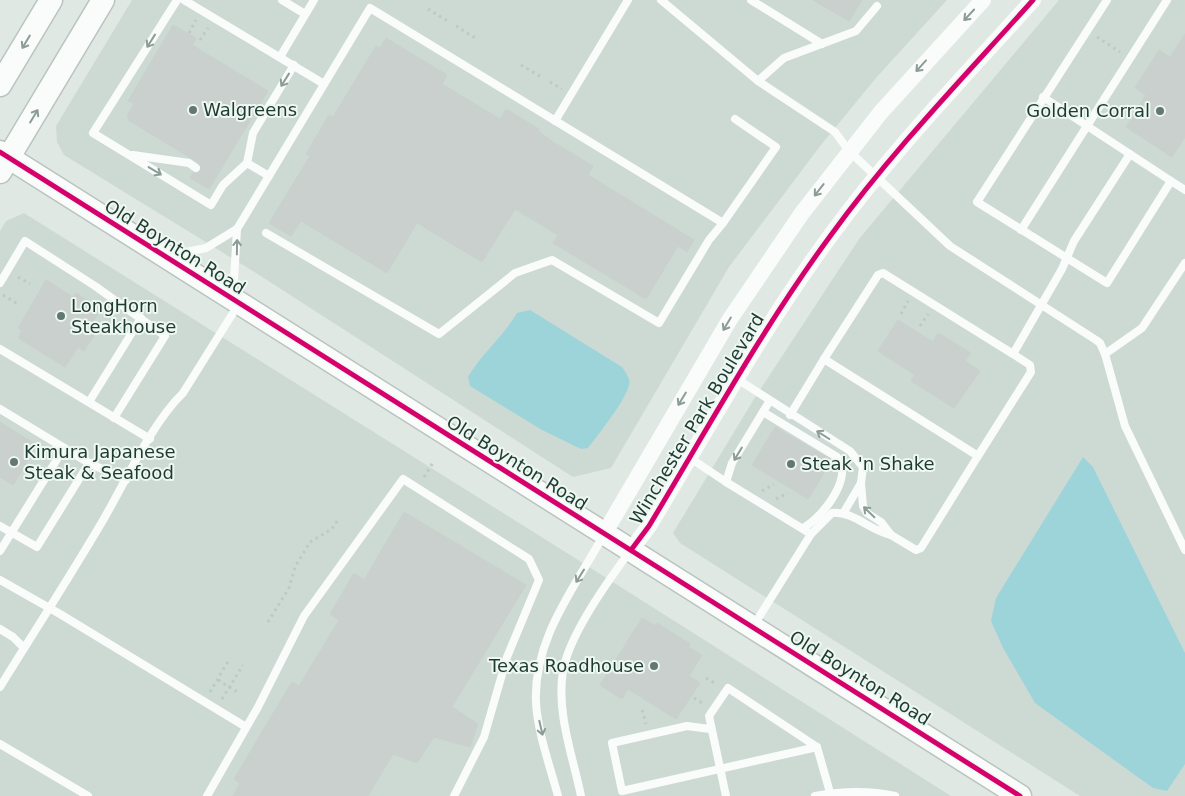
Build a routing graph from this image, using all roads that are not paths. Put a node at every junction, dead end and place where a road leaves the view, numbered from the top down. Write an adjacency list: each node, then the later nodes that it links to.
1 (51, 0): 21 (street, one-way to 21)
2 (103, 0): 29 (street, one-way to 2)
3 (177, 0): 27 (lane, one-way to 27)
4 (184, 0): 17 (lane)
5 (282, 0): 15 (lane)
6 (314, 0): 15 (lane)
7 (628, 0): 24 (lane)
8 (661, 0): 19 (lane)
9 (751, 0): 16 (lane)
10 (983, 0): 26 (street, Winchester Park Boulevard, one-way to 26)
11 (1033, 0): 33 (street, Winchester Park Boulevard)
12 (1107, 0): 22 (lane)
13 (1167, 0): 25 (lane)
14 (877, 6): 16 (lane)
15 (305, 14): 17 (lane)
16 (822, 44): 19 (lane)
17 (280, 57): 18 (lane)
18 (294, 65): 20 (lane); 30 (lane, one-way to 30)
19 (758, 81): 26 (lane)
20 (324, 84): 24 (lane); 32 (lane)
21 (0, 85)
22 (1043, 97): 25 (lane); 40 (lane)
23 (734, 119): 38 (lane)
24 (555, 121): 38 (lane)
25 (1087, 126): 28 (lane); 40 (lane)
26 (849, 152): 33 (lane); 72 (street, Winchester Park Boulevard, one-way to 72)
27 (128, 154): 31 (lane); 36 (lane, one-way to 36)
28 (1130, 154): 35 (lane); 43 (lane)
29 (3, 161): 42 (street, Old Boynton Road)
30 (247, 163): 32 (lane); 36 (lane)
31 (196, 168)
32 (269, 176): 39 (lane)
33 (875, 177): 47 (lane); 53 (street, Winchester Park Boulevard)
34 (215, 180): 36 (lane)
35 (1172, 181): 37 (lane); 43 (lane)
36 (223, 185)
37 (1185, 190)
38 (724, 223): 41 (lane)
39 (237, 229): 42 (lane); 46 (lane, one-way to 39)
40 (1021, 230): 43 (lane)
41 (266, 233)
42 (164, 256): 46 (street, Old Boynton Road)
43 (1067, 258): 47 (lane)
44 (1185, 263): 51 (lane)
45 (0, 283): 48 (lane)
46 (236, 302): 60 (lane); 72 (street, Old Boynton Road)
47 (1042, 306): 50 (lane); 51 (lane)
48 (141, 318): 54 (lane); 59 (lane)
49 (0, 349): 54 (lane)
50 (1013, 354): 52 (lane); 62 (lane)
51 (1105, 354): 76 (lane)
52 (824, 359): 58 (lane); 62 (lane)
53 (737, 380): 55 (lane); 63 (street, Winchester Park Boulevard)
54 (89, 402): 59 (lane)
55 (769, 402): 57 (lane); 58 (lane)
56 (0, 409): 61 (lane)
57 (764, 412): 66 (lane, one-way to 66); 70 (lane)
58 (790, 414): 67 (lane, one-way to 58)
59 (114, 418): 60 (lane)
60 (150, 439): 65 (lane)
61 (64, 448): 64 (lane); 71 (lane)
62 (978, 456): 74 (lane)
63 (690, 458): 66 (lane); 75 (street, Winchester Park Boulevard)
64 (89, 463): 65 (lane); 71 (lane)
65 (126, 480): 79 (lane)
66 (726, 482): 70 (lane)
67 (861, 483): 68 (lane); 74 (lane, one-way to 67)
68 (844, 512): 73 (lane); 74 (lane)
69 (0, 526): 71 (lane)
70 (803, 528): 73 (lane)
71 (11, 533): 77 (lane)
72 (604, 534): 75 (street, Old Boynton Road); 94 (lane, one-way to 94)
73 (811, 534): 80 (lane)
74 (892, 535)
75 (631, 550): 80 (street, Old Boynton Road); 95 (lane)
76 (1185, 550)
77 (0, 551)
78 (0, 580): 79 (lane)
79 (49, 608): 82 (lane); 84 (lane)
80 (753, 627): 99 (street, Old Boynton Road)
81 (0, 629): 82 (lane)
82 (24, 648): 83 (lane)
83 (0, 687)
84 (246, 727): 92 (lane); 93 (lane)
85 (710, 729): 87 (lane); 88 (lane); 88 (lane)
86 (0, 744): 91 (lane)
87 (817, 747): 88 (lane); 90 (lane)
88 (721, 769): 96 (lane)
89 (879, 794): 90 (lane); 98 (lane)
90 (830, 795): 97 (lane)
91 (88, 796)
92 (207, 796)
93 (454, 796)
94 (558, 796)
95 (581, 796)
96 (726, 796)
97 (814, 796)
98 (895, 796)
99 (1020, 796)

